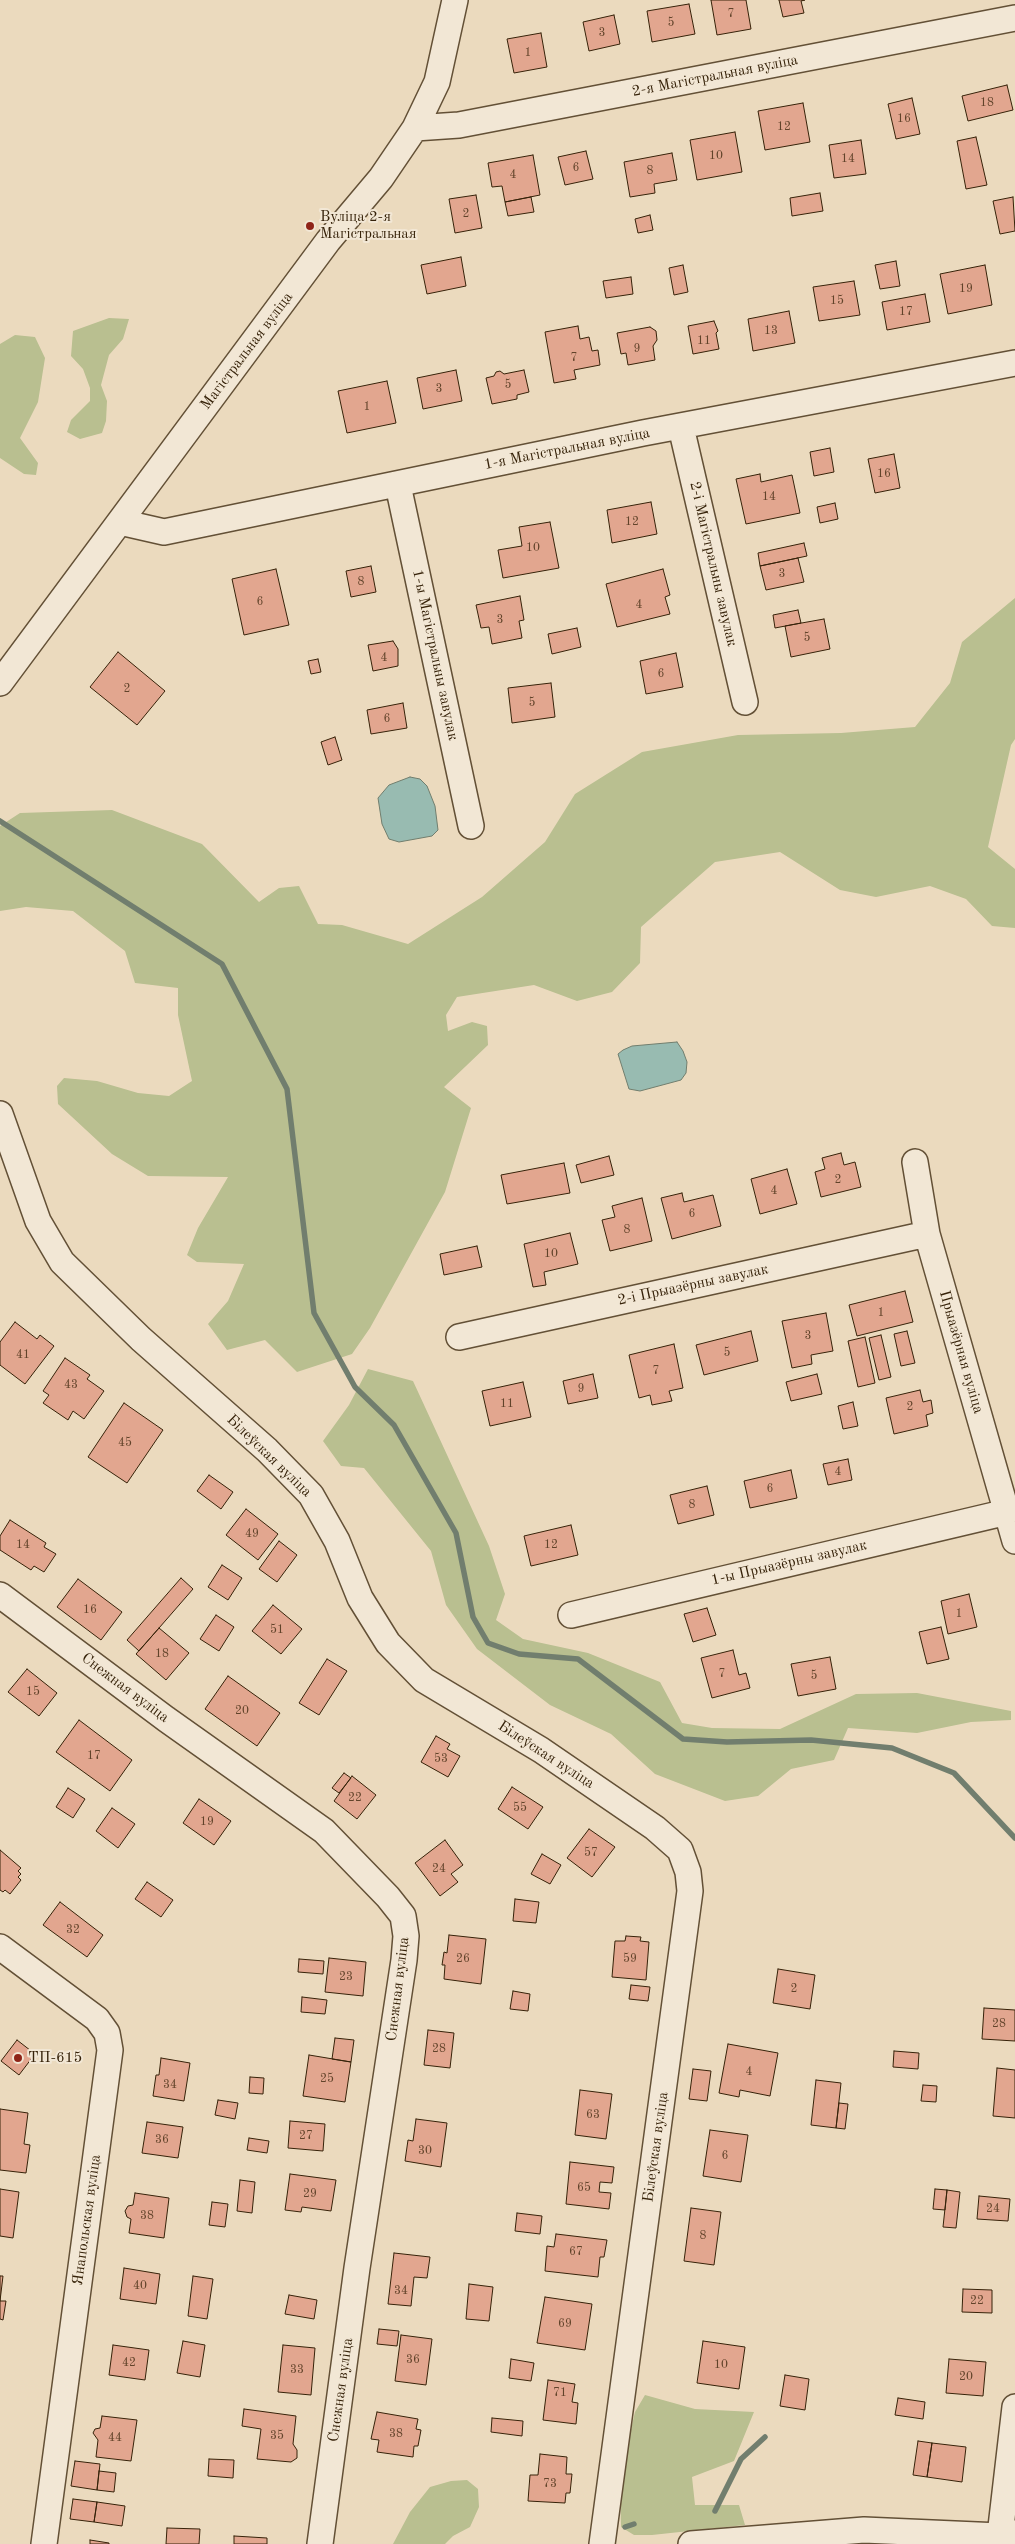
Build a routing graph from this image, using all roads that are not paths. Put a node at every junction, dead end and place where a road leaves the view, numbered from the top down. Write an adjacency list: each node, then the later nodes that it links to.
1 (455, 0): 3 (street, Магістральная вуліца)
2 (1015, 18): 3 (street, 2-я Магістральная вуліца)
3 (415, 128): 7 (street, Магістральная вуліца)
4 (1015, 363): 5 (street, 1-я Магістральная вуліца)
5 (681, 427): 6 (street, 1-я Магістральная вуліца); 9 (street, 2-і Магістральны завулак)
6 (398, 484): 7 (street, 1-я Магістральная вуліца); 10 (street, 1-ы Магістральны завулак)
7 (120, 522): 8 (street, Магістральная вуліца)
8 (0, 683)
9 (744, 702)
10 (471, 826)
11 (0, 1114): 24 (street, Білеўская вуліца)
12 (915, 1162): 13 (street, Прыазёрная вуліца)
13 (927, 1234): 14 (street, 2-і Прыазёрны завулак); 15 (street, Прыазёрная вуліца)
14 (459, 1337)
15 (1006, 1512): 16 (street, Прыазёрная вуліца); 18 (street, 1-ы Прыазёрны завулак)
16 (1015, 1541)
17 (0, 1595): 23 (street, Снежная вуліца)
18 (572, 1615)
19 (0, 1948): 22 (street, Янапольская вуліца)
20 (1015, 2407): 21 (street)
21 (1005, 2538): 25 (street)
22 (44, 2544)
23 (320, 2544)
24 (602, 2544)
25 (691, 2544)

